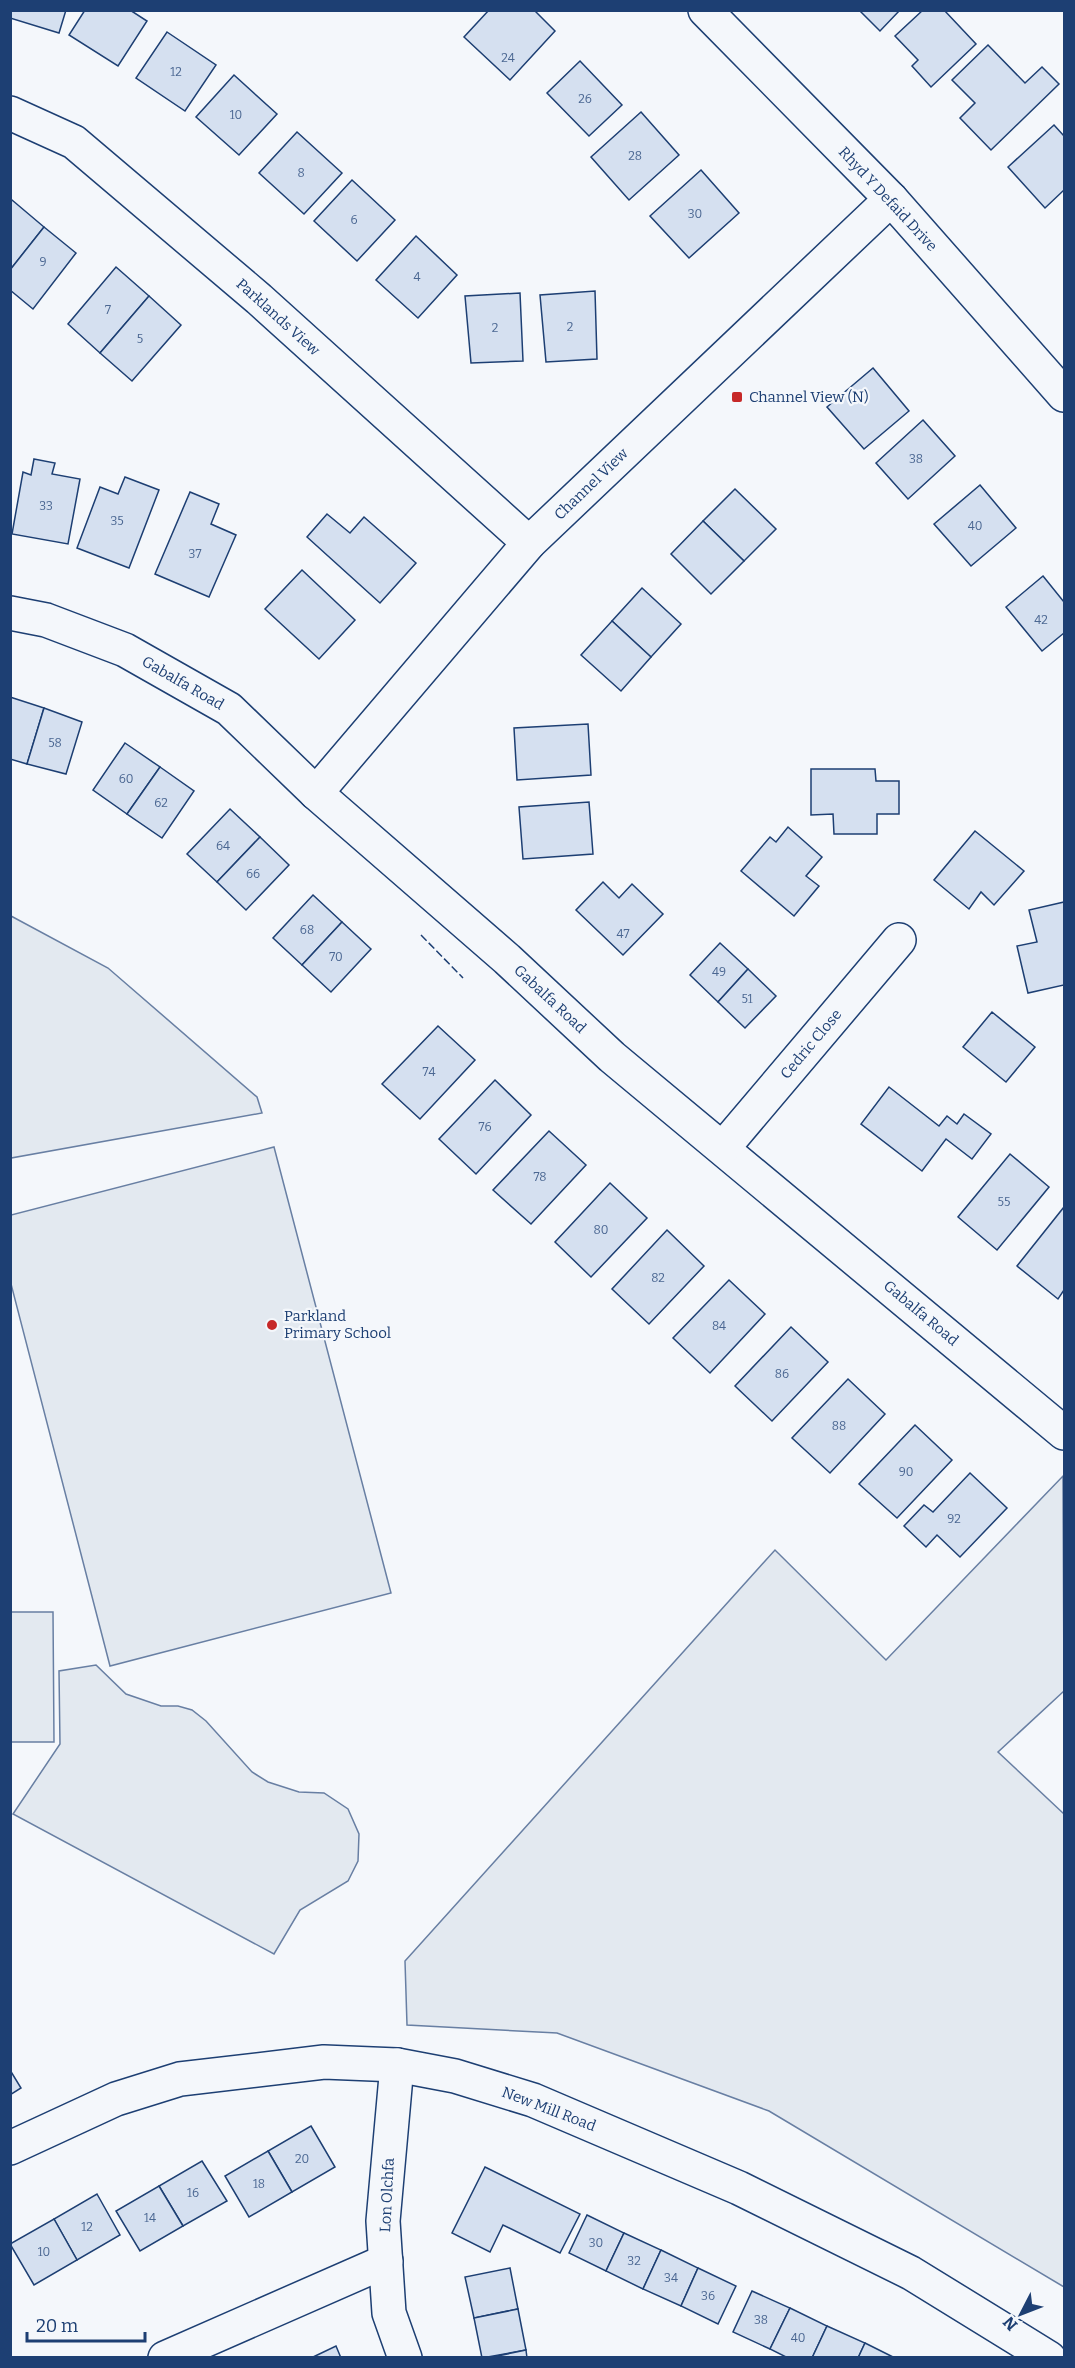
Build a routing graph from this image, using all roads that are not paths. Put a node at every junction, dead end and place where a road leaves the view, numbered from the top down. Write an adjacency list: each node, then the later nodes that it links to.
1 (705, 10): 3 (street, Rhyd Y Defaid Drive)
2 (10, 113): 5 (street, Parklands View)
3 (891, 199): 4 (street, Rhyd Y Defaid Drive); 5 (street, Channel View)
4 (1065, 395)
5 (529, 543): 7 (street, Channel View)
6 (10, 613): 7 (street, Gabalfa Road)
7 (316, 793): 9 (street, Gabalfa Road)
8 (899, 940): 9 (street, Cedric Close)
9 (723, 1148): 10 (street, Gabalfa Road)
10 (1065, 1433)
11 (397, 2065): 12 (street, New Mill Road); 13 (street, Lon Olchfa); 16 (street, New Mill Road)
12 (10, 2148)
13 (386, 2262): 14 (street); 15 (street, Lon Olchfa)
14 (165, 2358)
15 (405, 2358)
16 (1049, 2358)

